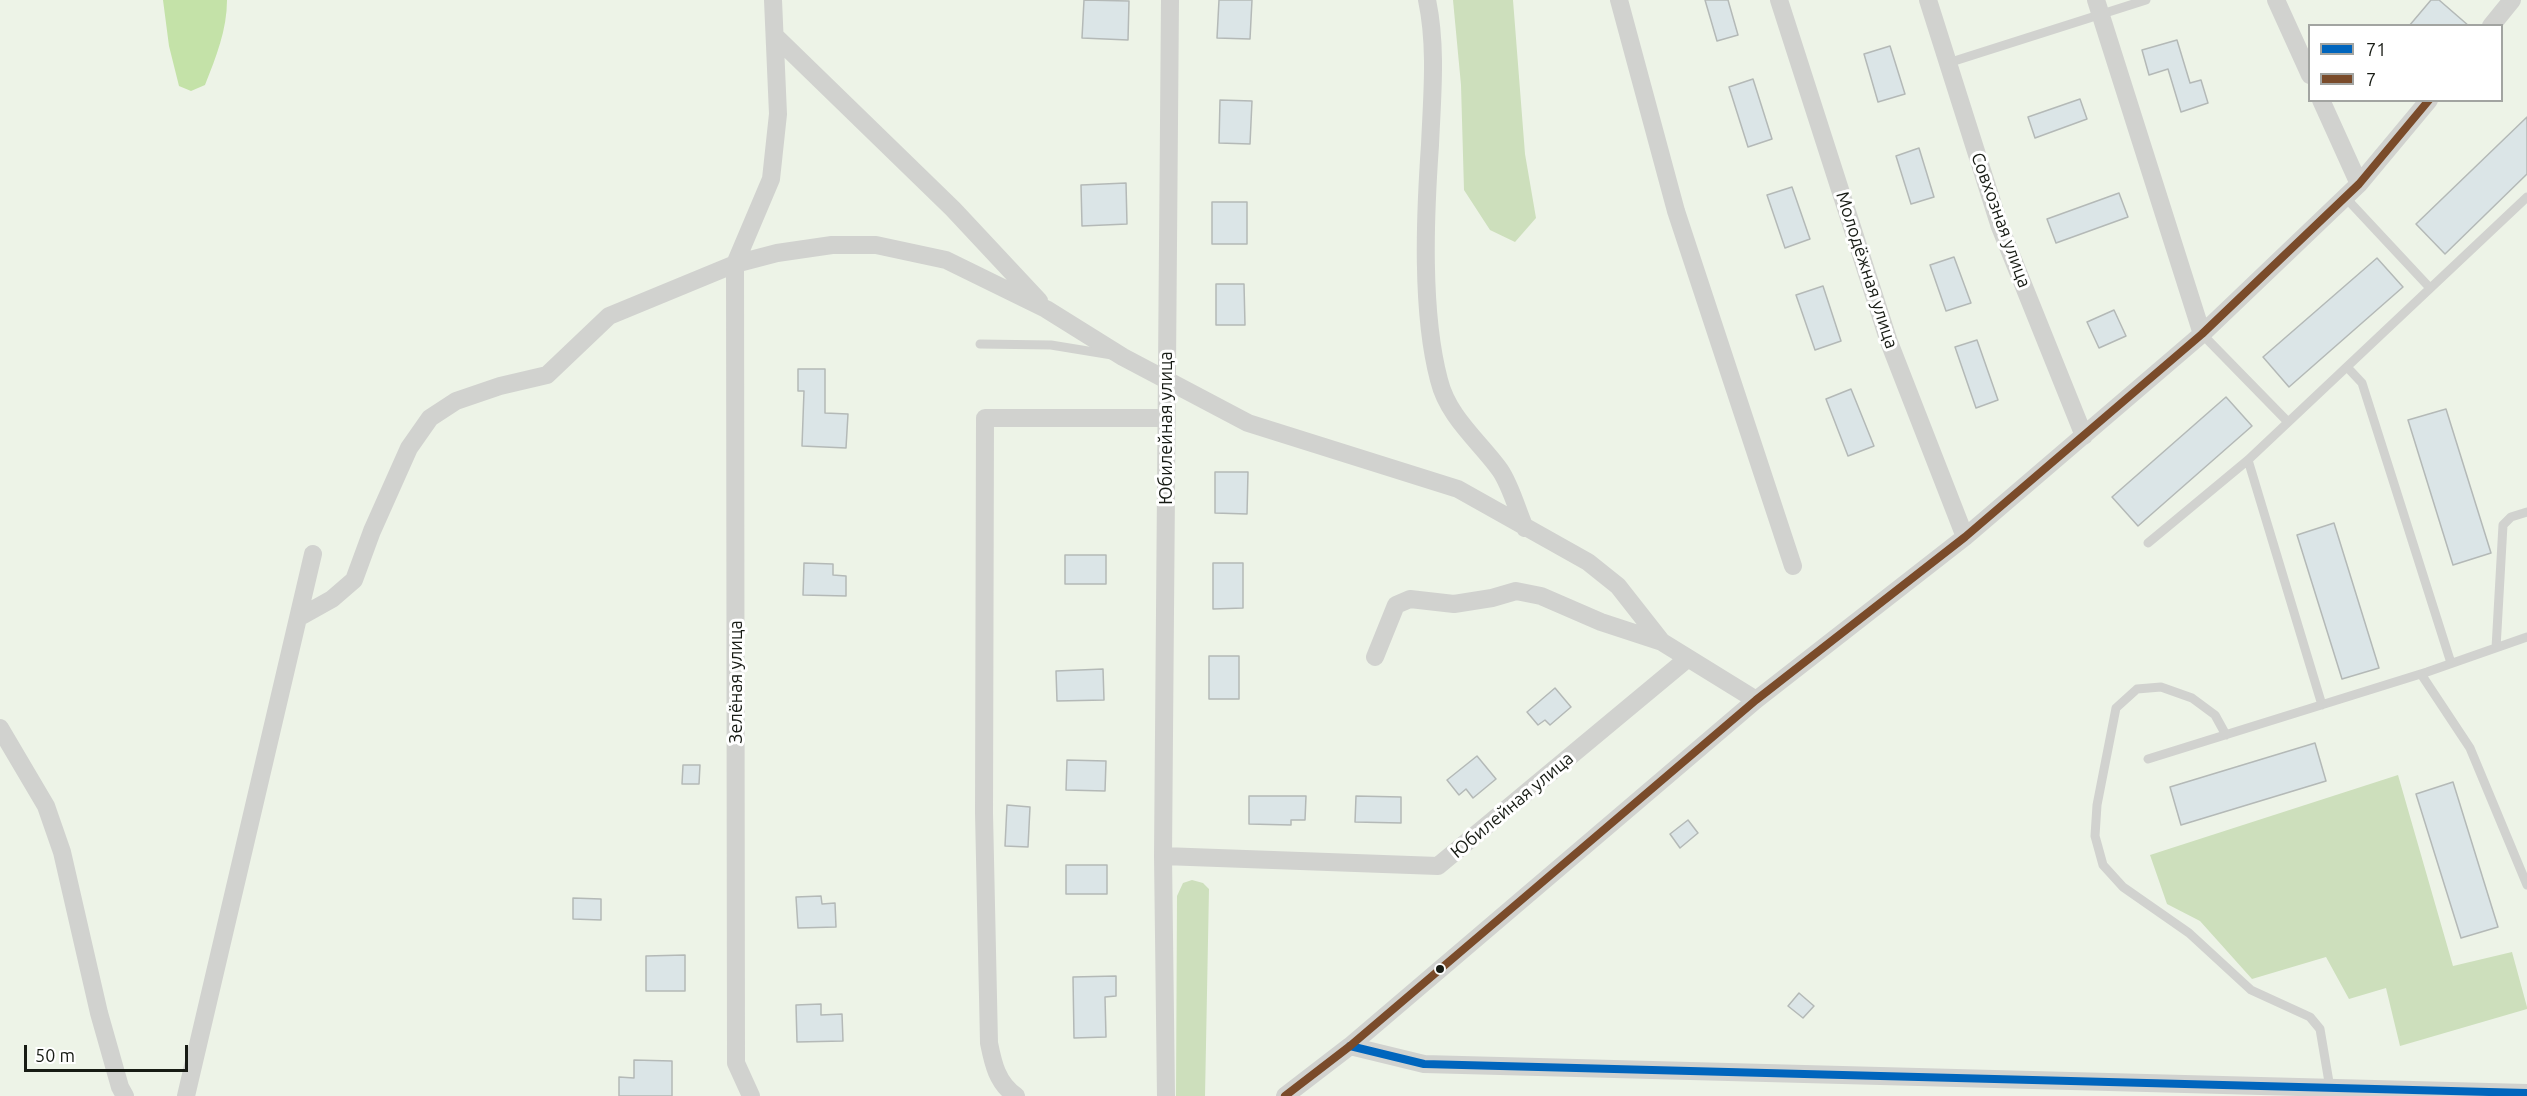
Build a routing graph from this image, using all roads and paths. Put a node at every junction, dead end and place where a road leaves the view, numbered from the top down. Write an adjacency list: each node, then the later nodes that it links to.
1 (773, 0): 12 (street)
2 (1170, 0): 27 (street, Юбилейная улица)
3 (1427, 0): 33 (street)
4 (1619, 0): 37 (street)
5 (1779, 0): 34 (street, Молодёжная улица)
6 (1928, 0): 13 (street, Совхозная улица)
7 (2146, 0): 10 (lane)
8 (2276, 0): 14 (street)
9 (2512, 0): 11 (street)
10 (2099, 7): 13 (lane); 23 (street)
11 (2493, 24)
12 (776, 37): 20 (street); 22 (street)
13 (1948, 63): 30 (street, Совхозная улица)
14 (2308, 71)
15 (2322, 102): 17 (street)
16 (2427, 102): 17 (street)
17 (2359, 184): 18 (street)
18 (2345, 197): 21 (lane); 23 (street)
19 (2527, 197): 21 (lane)
20 (735, 264): 22 (street); 38 (street); 58 (street, Зелёная улица)
21 (2430, 288): 26 (lane)
22 (1046, 309): 25 (street)
23 (2202, 334): 29 (lane); 30 (street)
24 (980, 344): 25 (lane)
25 (1124, 357): 27 (street)
26 (2347, 367): 29 (lane); 44 (lane)
27 (1166, 380): 28 (street, Юбилейная улица); 33 (street)
28 (1166, 418): 51 (street, Юбилейная улица); 59 (street)
29 (2288, 422): 31 (lane)
30 (2084, 436): 34 (street)
31 (2248, 460): 35 (lane); 47 (lane)
32 (2527, 512): 41 (lane)
33 (1525, 528): 40 (street)
34 (1965, 537): 46 (street)
35 (2148, 543)
36 (313, 554): 38 (street)
37 (1793, 566)
38 (298, 618): 57 (street)
39 (2527, 637): 41 (lane)
40 (1662, 642): 42 (street); 43 (street)
41 (2496, 648): 44 (lane)
42 (1375, 657)
43 (1687, 659): 46 (street); 51 (street, Юбилейная улица)
44 (2451, 663): 45 (lane)
45 (2421, 674): 47 (lane); 52 (lane)
46 (1756, 700): 53 (street)
47 (2322, 705): 49 (lane)
48 (0, 728): 56 (street)
49 (2226, 735): 50 (lane); 54 (lane)
50 (2148, 759)
51 (1163, 856): 60 (street, Юбилейная улица)
52 (2527, 885)
53 (1350, 1046): 54 (street); 61 (street)
54 (2330, 1088): 55 (street)
55 (2527, 1093)
56 (125, 1096)
57 (186, 1096)
58 (751, 1096)
59 (1016, 1096)
60 (1166, 1096)
61 (1285, 1096)

